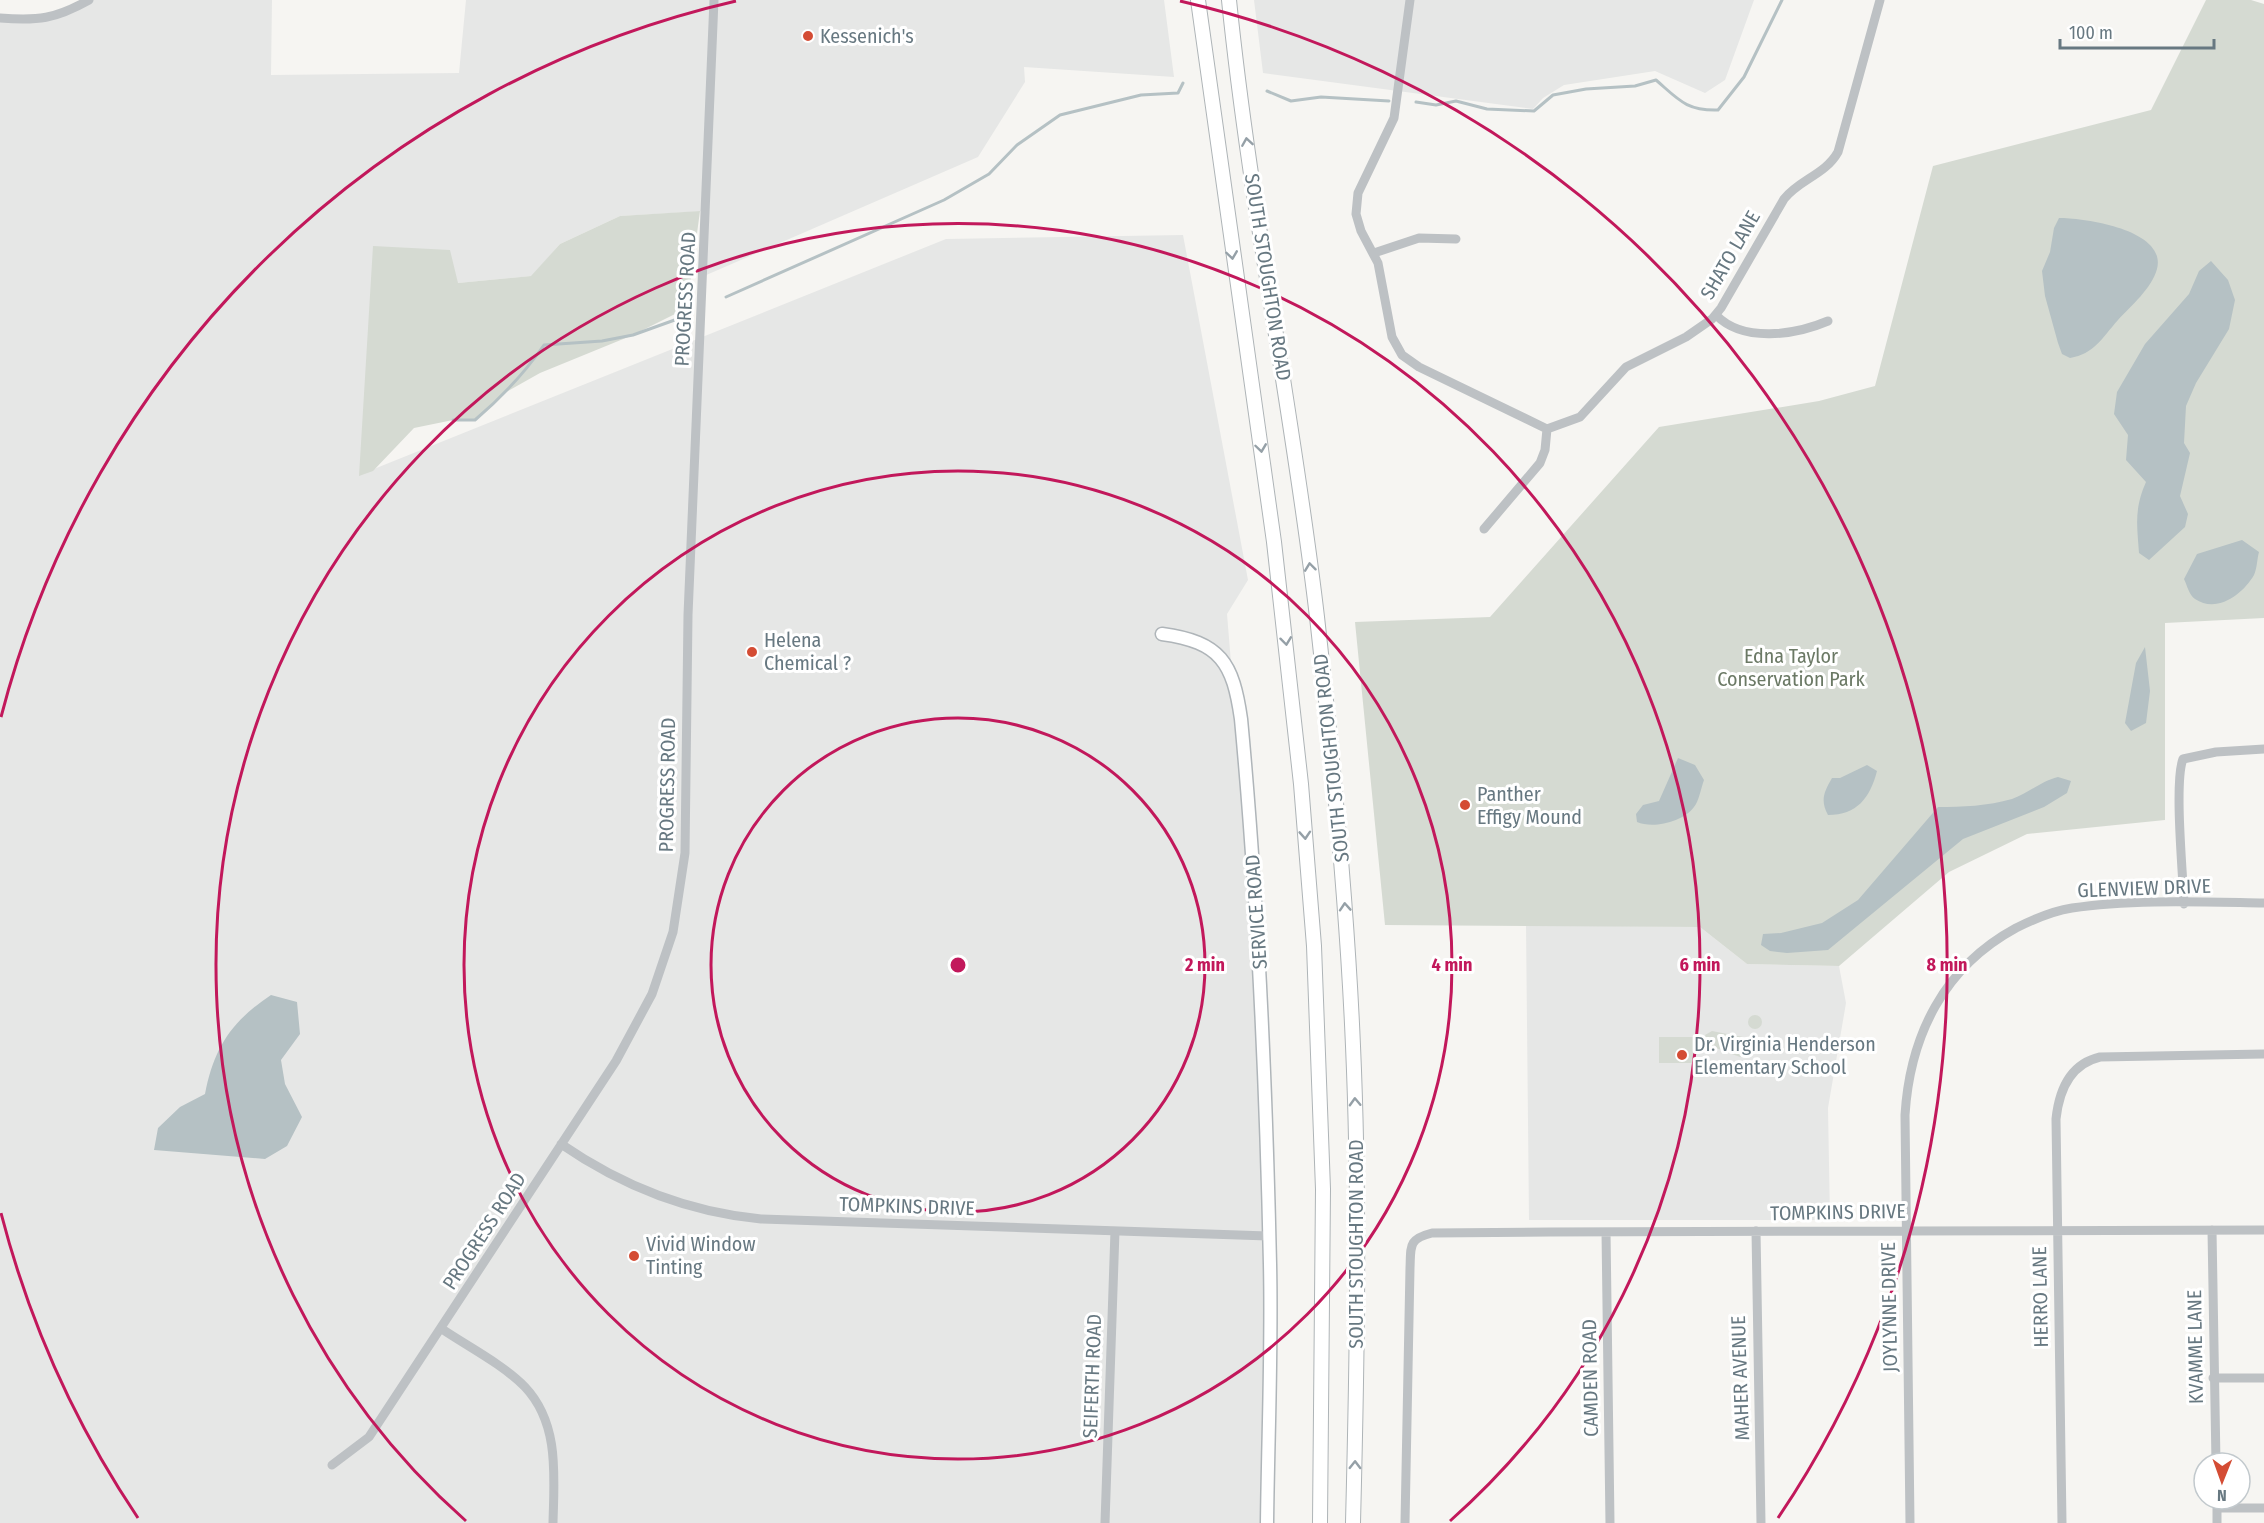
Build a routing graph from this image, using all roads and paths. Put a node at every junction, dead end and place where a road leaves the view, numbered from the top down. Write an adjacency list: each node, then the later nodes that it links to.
1 (88, 0): 7 (street)
2 (714, 0): 20 (street, PROGRESS ROAD)
3 (1198, 0): 37 (main road, SOUTH STOUGHTON ROAD, one-way to 37)
4 (1229, 0): 38 (main road, SOUTH STOUGHTON ROAD, one-way to 4)
5 (1410, 0): 9 (street)
6 (1880, 0): 10 (street, SHATO LANE)
7 (0, 18)
8 (1456, 239): 9 (street)
9 (1374, 253): 12 (street)
10 (1716, 315): 11 (street); 12 (street, SHATO LANE)
11 (1828, 321)
12 (1547, 429): 13 (street)
13 (1484, 529)
14 (1162, 634): 28 (street, SERVICE ROAD)
15 (2264, 749): 17 (street)
16 (2264, 903): 17 (street, GLENVIEW DRIVE)
17 (2184, 904): 18 (street, GLENVIEW DRIVE)
18 (1944, 990): 21 (street, JOYLYNNE DRIVE)
19 (2264, 1054): 22 (street, HERRO LANE)
20 (561, 1144): 25 (street, TOMPKINS DRIVE); 29 (street, PROGRESS ROAD)
21 (1906, 1230): 22 (street, TOMPKINS DRIVE); 26 (street, TOMPKINS DRIVE); 42 (street, JOYLYNNE DRIVE)
22 (2056, 1230): 23 (street, TOMPKINS DRIVE); 43 (street, HERRO LANE)
23 (2211, 1230): 24 (street, TOMPKINS DRIVE); 30 (street, KVAMME LANE)
24 (2264, 1230)
25 (1114, 1231): 28 (street, TOMPKINS DRIVE); 35 (street, SEIFERTH ROAD)
26 (1756, 1231): 27 (street, TOMPKINS DRIVE); 41 (street, MAHER AVENUE)
27 (1606, 1232): 39 (street, TOMPKINS DRIVE); 40 (street, CAMDEN ROAD)
28 (1268, 1236): 36 (street, SERVICE ROAD)
29 (442, 1329): 33 (street, PROGRESS ROAD); 34 (street)
30 (2213, 1378): 31 (street); 32 (street, KVAMME LANE)
31 (2264, 1378)
32 (2216, 1451)
33 (332, 1465)
34 (553, 1523)
35 (1105, 1523)
36 (1267, 1523)
37 (1320, 1523)
38 (1353, 1523)
39 (1406, 1523)
40 (1610, 1523)
41 (1761, 1523)
42 (1910, 1523)
43 (2062, 1523)

